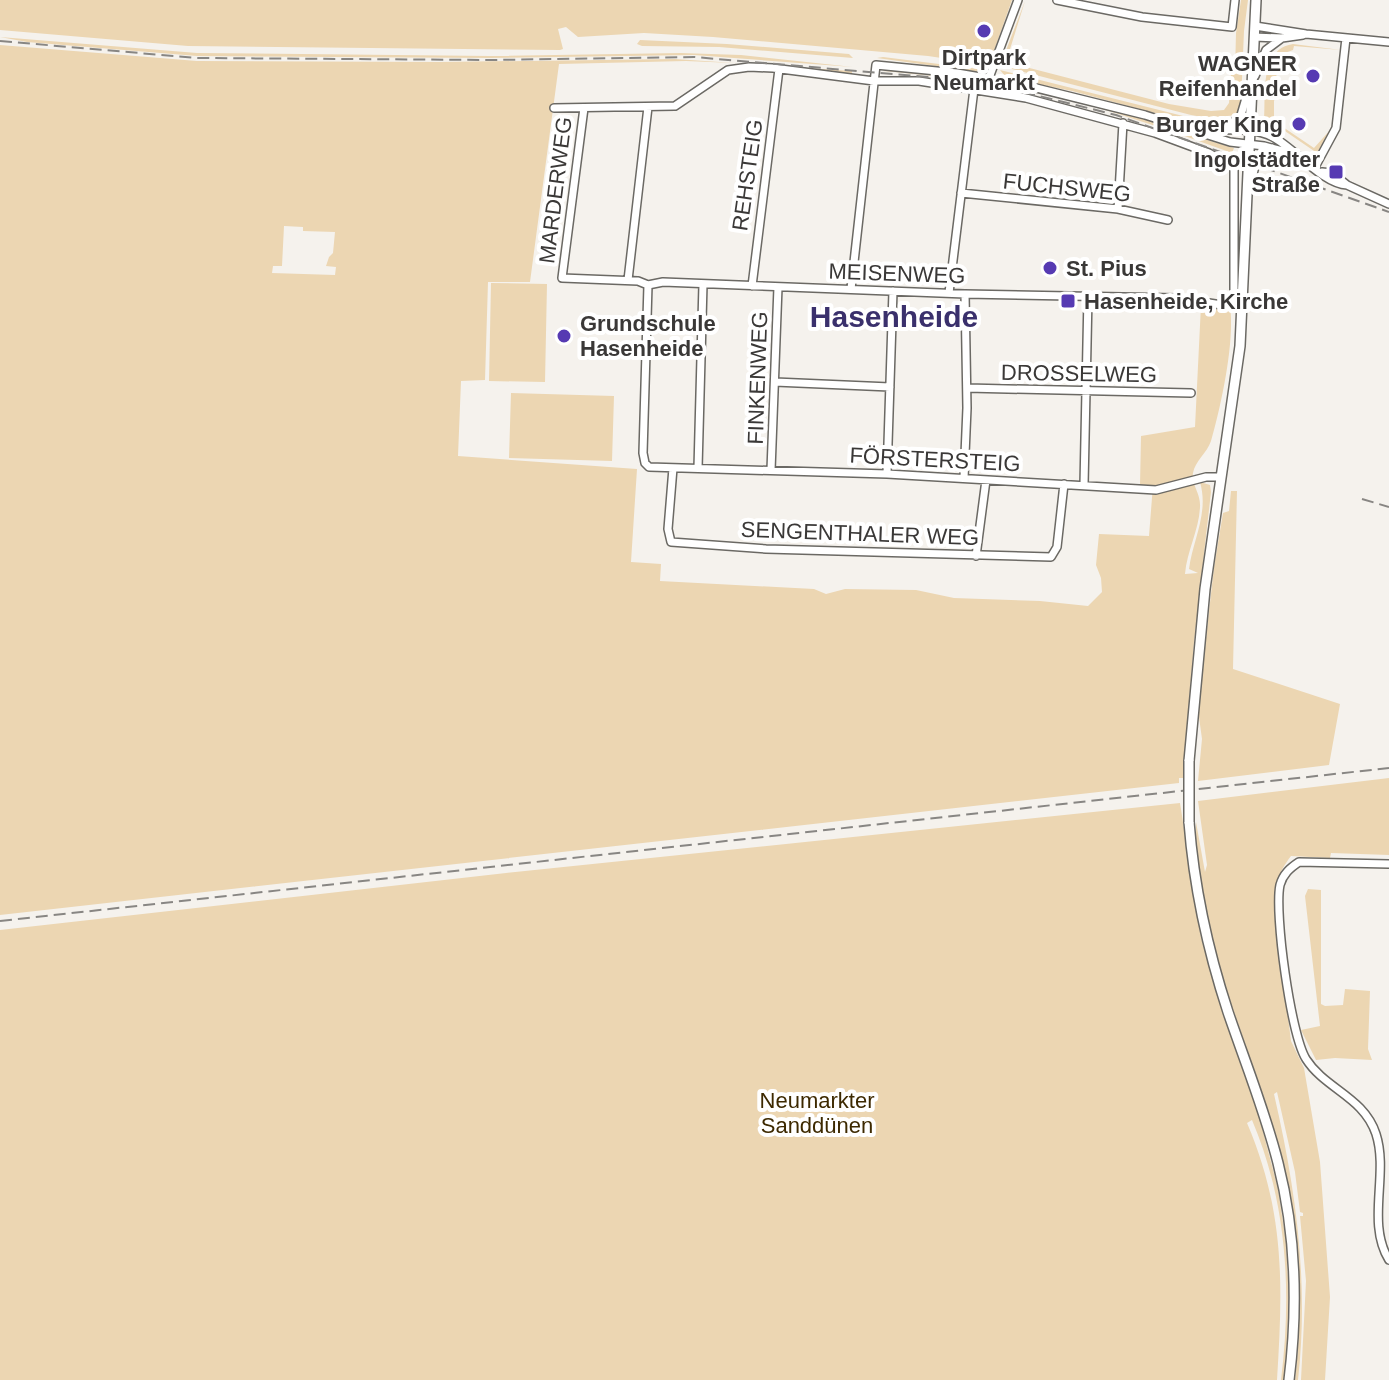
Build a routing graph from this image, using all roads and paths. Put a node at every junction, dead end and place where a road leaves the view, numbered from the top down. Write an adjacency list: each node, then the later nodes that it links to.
1 (1018, 0): 12 (street)
2 (1057, 0): 3 (street)
3 (1235, 0)
4 (1256, 0): 5 (main road)
5 (1255, 32): 6 (street); 7 (street); 11 (main road)
6 (1306, 34): 7 (street); 8 (street)
7 (1282, 38): 15 (street)
8 (1346, 38): 9 (street); 26 (street)
9 (1389, 42)
10 (779, 69): 13 (street); 16 (street); 36 (street, REHSTEIG)
11 (1252, 77): 15 (main road); 21 (street)
12 (989, 78): 13 (street); 20 (street)
13 (874, 81): 14 (street); 38 (street)
14 (974, 89): 19 (street); 27 (street)
15 (1251, 90): 22 (main road)
16 (648, 107): 18 (street); 33 (street)
17 (554, 108): 18 (street)
18 (584, 108): 32 (street, MARDERWEG)
19 (1123, 123): 30 (street); 42 (street, MEISENWEG)
20 (1192, 129): 21 (street); 23 (street)
21 (1221, 130): 22 (street)
22 (1249, 131): 23 (main road); 25 (street)
23 (1249, 145): 24 (street); 28 (main road)
24 (1272, 148): 25 (street); 28 (street)
25 (1294, 154): 26 (street)
26 (1318, 170): 29 (street)
27 (961, 193): 30 (street, FUCHSWEG); 40 (street)
28 (1247, 198): 52 (main road)
29 (1389, 204)
30 (1118, 209): 31 (street, FUCHSWEG)
31 (1168, 220)
32 (562, 278): 33 (street, MEISENWEG)
33 (628, 280): 35 (street, MEISENWEG)
34 (703, 284): 35 (street, MEISENWEG); 36 (street, MEISENWEG); 49 (street)
35 (648, 285): 48 (street, FÖRSTERSTEIG)
36 (752, 286): 37 (street, MEISENWEG)
37 (778, 287): 38 (street, MEISENWEG); 43 (street, FINKENWEG)
38 (851, 289): 39 (street, MEISENWEG)
39 (893, 291): 40 (street, MEISENWEG); 44 (street)
40 (949, 293): 41 (street, MEISENWEG)
41 (965, 294): 42 (street, MEISENWEG); 45 (street)
42 (1088, 296): 46 (street)
43 (775, 382): 44 (street); 50 (street, FINKENWEG)
44 (890, 387): 51 (street)
45 (967, 388): 46 (street, DROSSELWEG); 53 (street)
46 (1086, 390): 47 (street, DROSSELWEG); 56 (street)
47 (1191, 393)
48 (673, 468): 49 (street, FÖRSTERSTEIG); 57 (street, SENGENTHALER WEG)
49 (698, 468): 50 (street, FÖRSTERSTEIG)
50 (771, 470): 51 (street, FÖRSTERSTEIG)
51 (887, 474): 53 (street, FÖRSTERSTEIG)
52 (1221, 477): 56 (street, FÖRSTERSTEIG); 60 (main road, bridge)
53 (964, 478): 54 (street, FÖRSTERSTEIG)
54 (986, 480): 55 (street, FÖRSTERSTEIG); 57 (street)
55 (1064, 484): 56 (street, FÖRSTERSTEIG); 57 (street, SENGENTHALER WEG)
56 (1084, 485)
57 (976, 556)
58 (1389, 864): 59 (street)
59 (1389, 1260)
60 (1289, 1380)

